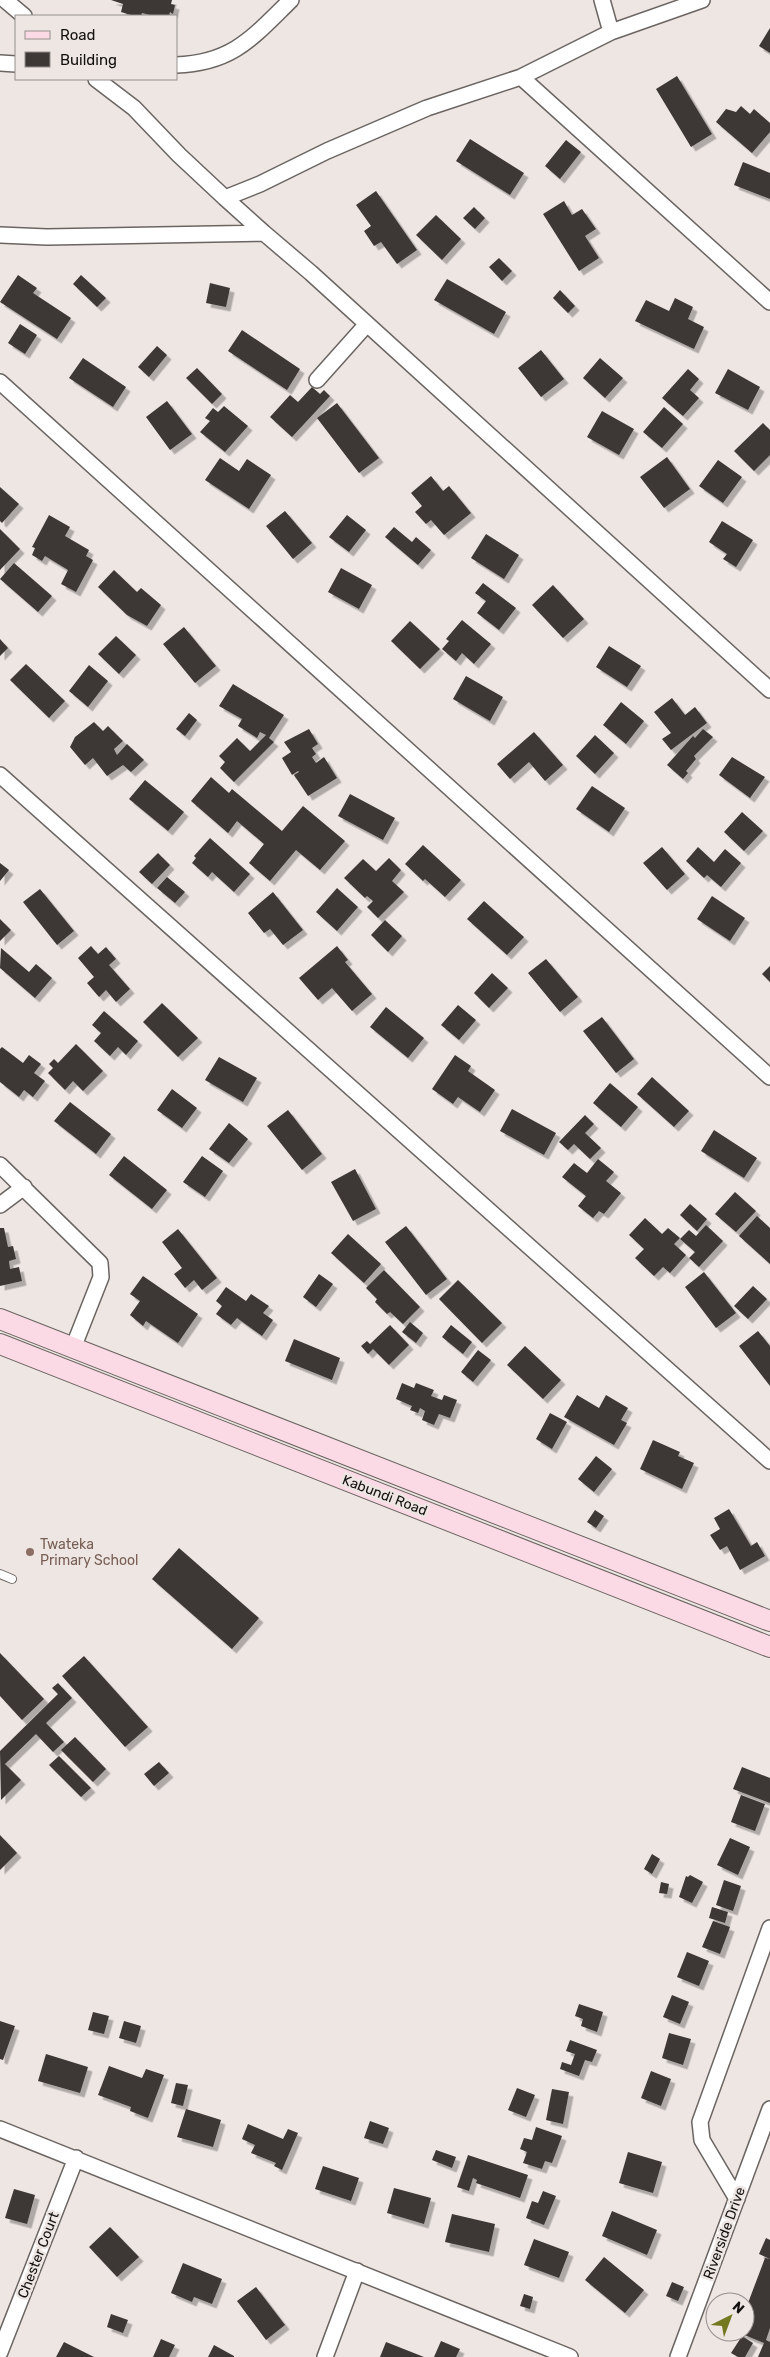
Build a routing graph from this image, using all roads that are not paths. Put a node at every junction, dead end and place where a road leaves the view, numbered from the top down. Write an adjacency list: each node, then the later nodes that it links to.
1 (5, 0): 5 (street)
2 (291, 0): 9 (street)
3 (602, 0): 6 (street)
4 (702, 0): 6 (street)
5 (23, 15)
6 (611, 32): 10 (street)
7 (0, 63): 8 (street)
8 (15, 64)
9 (178, 65)
10 (521, 77): 12 (street); 15 (street)
11 (97, 80): 12 (street)
12 (225, 198): 13 (street)
13 (264, 233): 14 (street); 16 (street)
14 (0, 235)
15 (770, 302)
16 (367, 324): 17 (street); 19 (street)
17 (317, 380)
18 (0, 382): 21 (street)
19 (770, 690)
20 (0, 776): 29 (street)
21 (770, 1077)
22 (0, 1165): 23 (street)
23 (24, 1187): 24 (street); 27 (street)
24 (0, 1205)
25 (0, 1319): 27 (street, Kabundi Road)
26 (0, 1344): 30 (street, Kabundi Road)
27 (74, 1348): 28 (street, Kabundi Road)
28 (312, 1441): 30 (street); 33 (street, Kabundi Road)
29 (770, 1461)
30 (304, 1463): 34 (street, Kabundi Road)
31 (0, 1574): 32 (lane)
32 (12, 1579)
33 (770, 1621)
34 (770, 1647)
35 (770, 1928): 39 (street)
36 (770, 2108): 39 (street, Riverside Drive)
37 (0, 2128): 38 (street)
38 (76, 2158): 40 (street); 41 (street, Chester Court)
39 (737, 2199): 44 (street, Riverside Drive)
40 (357, 2271): 42 (street); 43 (street)
41 (0, 2352)
42 (325, 2357)
43 (570, 2357)
44 (678, 2357)

